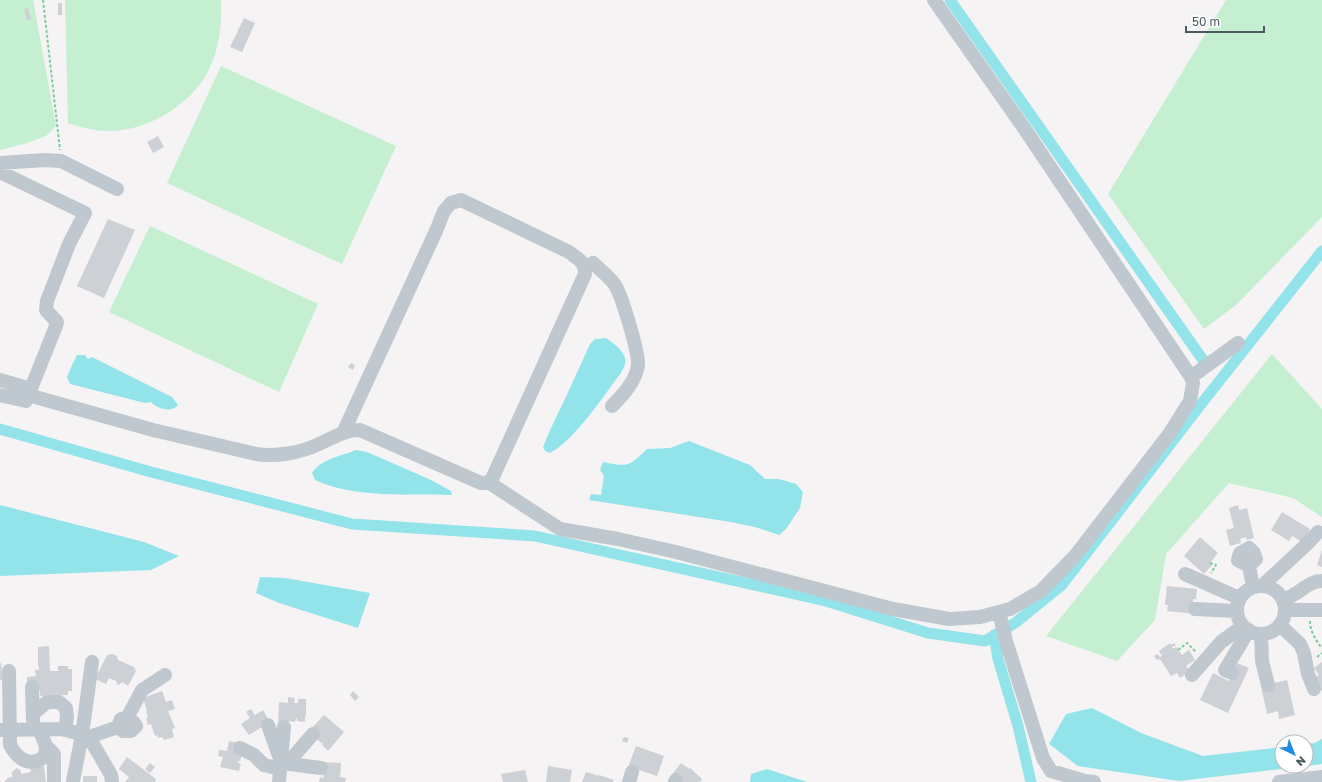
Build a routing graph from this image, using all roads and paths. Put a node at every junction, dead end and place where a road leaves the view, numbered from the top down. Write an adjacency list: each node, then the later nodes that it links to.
1 (42, 0): 3 (path)
2 (934, 0): 9 (street)
3 (61, 161): 4 (street); 6 (street)
4 (0, 163)
5 (0, 172): 12 (street)
6 (117, 189)
7 (585, 266): 13 (street); 14 (street); 15 (street)
8 (1238, 343): 9 (street)
9 (1191, 377): 27 (street)
10 (0, 380): 12 (street)
11 (0, 395): 12 (street)
12 (28, 395): 14 (street)
13 (612, 406)
14 (343, 433): 15 (street)
15 (488, 482): 27 (street)
16 (1318, 532): 22 (street)
17 (1210, 563): 21 (path)
18 (1249, 566): 22 (street)
19 (1185, 574): 21 (street)
20 (1322, 581): 24 (street)
21 (1205, 582): 23 (street)
22 (1258, 586): 23 (street); 24 (street)
23 (1238, 604): 25 (street); 29 (street)
24 (1284, 605): 26 (street); 28 (street)
25 (1195, 609)
26 (1316, 610): 30 (path)
27 (999, 612): 58 (street)
28 (1280, 625): 29 (street); 41 (street)
29 (1251, 630): 33 (street); 35 (street); 38 (street)
30 (1322, 648)
31 (1178, 650): 33 (path)
32 (92, 662): 49 (street)
33 (1205, 662): 37 (street)
34 (9, 671): 40 (street)
35 (1232, 673)
36 (165, 675): 49 (street)
37 (1192, 676)
38 (1268, 685)
39 (32, 687): 42 (street)
40 (5, 689): 46 (street)
41 (1314, 689)
42 (33, 714): 45 (street); 47 (street)
43 (268, 725): 53 (street)
44 (284, 727): 53 (street)
45 (36, 729): 46 (street); 47 (street); 50 (street)
46 (5, 730): 50 (street)
47 (65, 730): 49 (street)
48 (313, 734): 53 (street)
49 (86, 736): 54 (street); 57 (street)
50 (46, 746): 56 (street)
51 (240, 748): 53 (street)
52 (321, 768): 53 (street)
53 (280, 771)
54 (121, 774)
55 (1322, 776): 59 (street)
56 (51, 778)
57 (73, 781)
58 (1094, 782)
59 (1279, 782)

